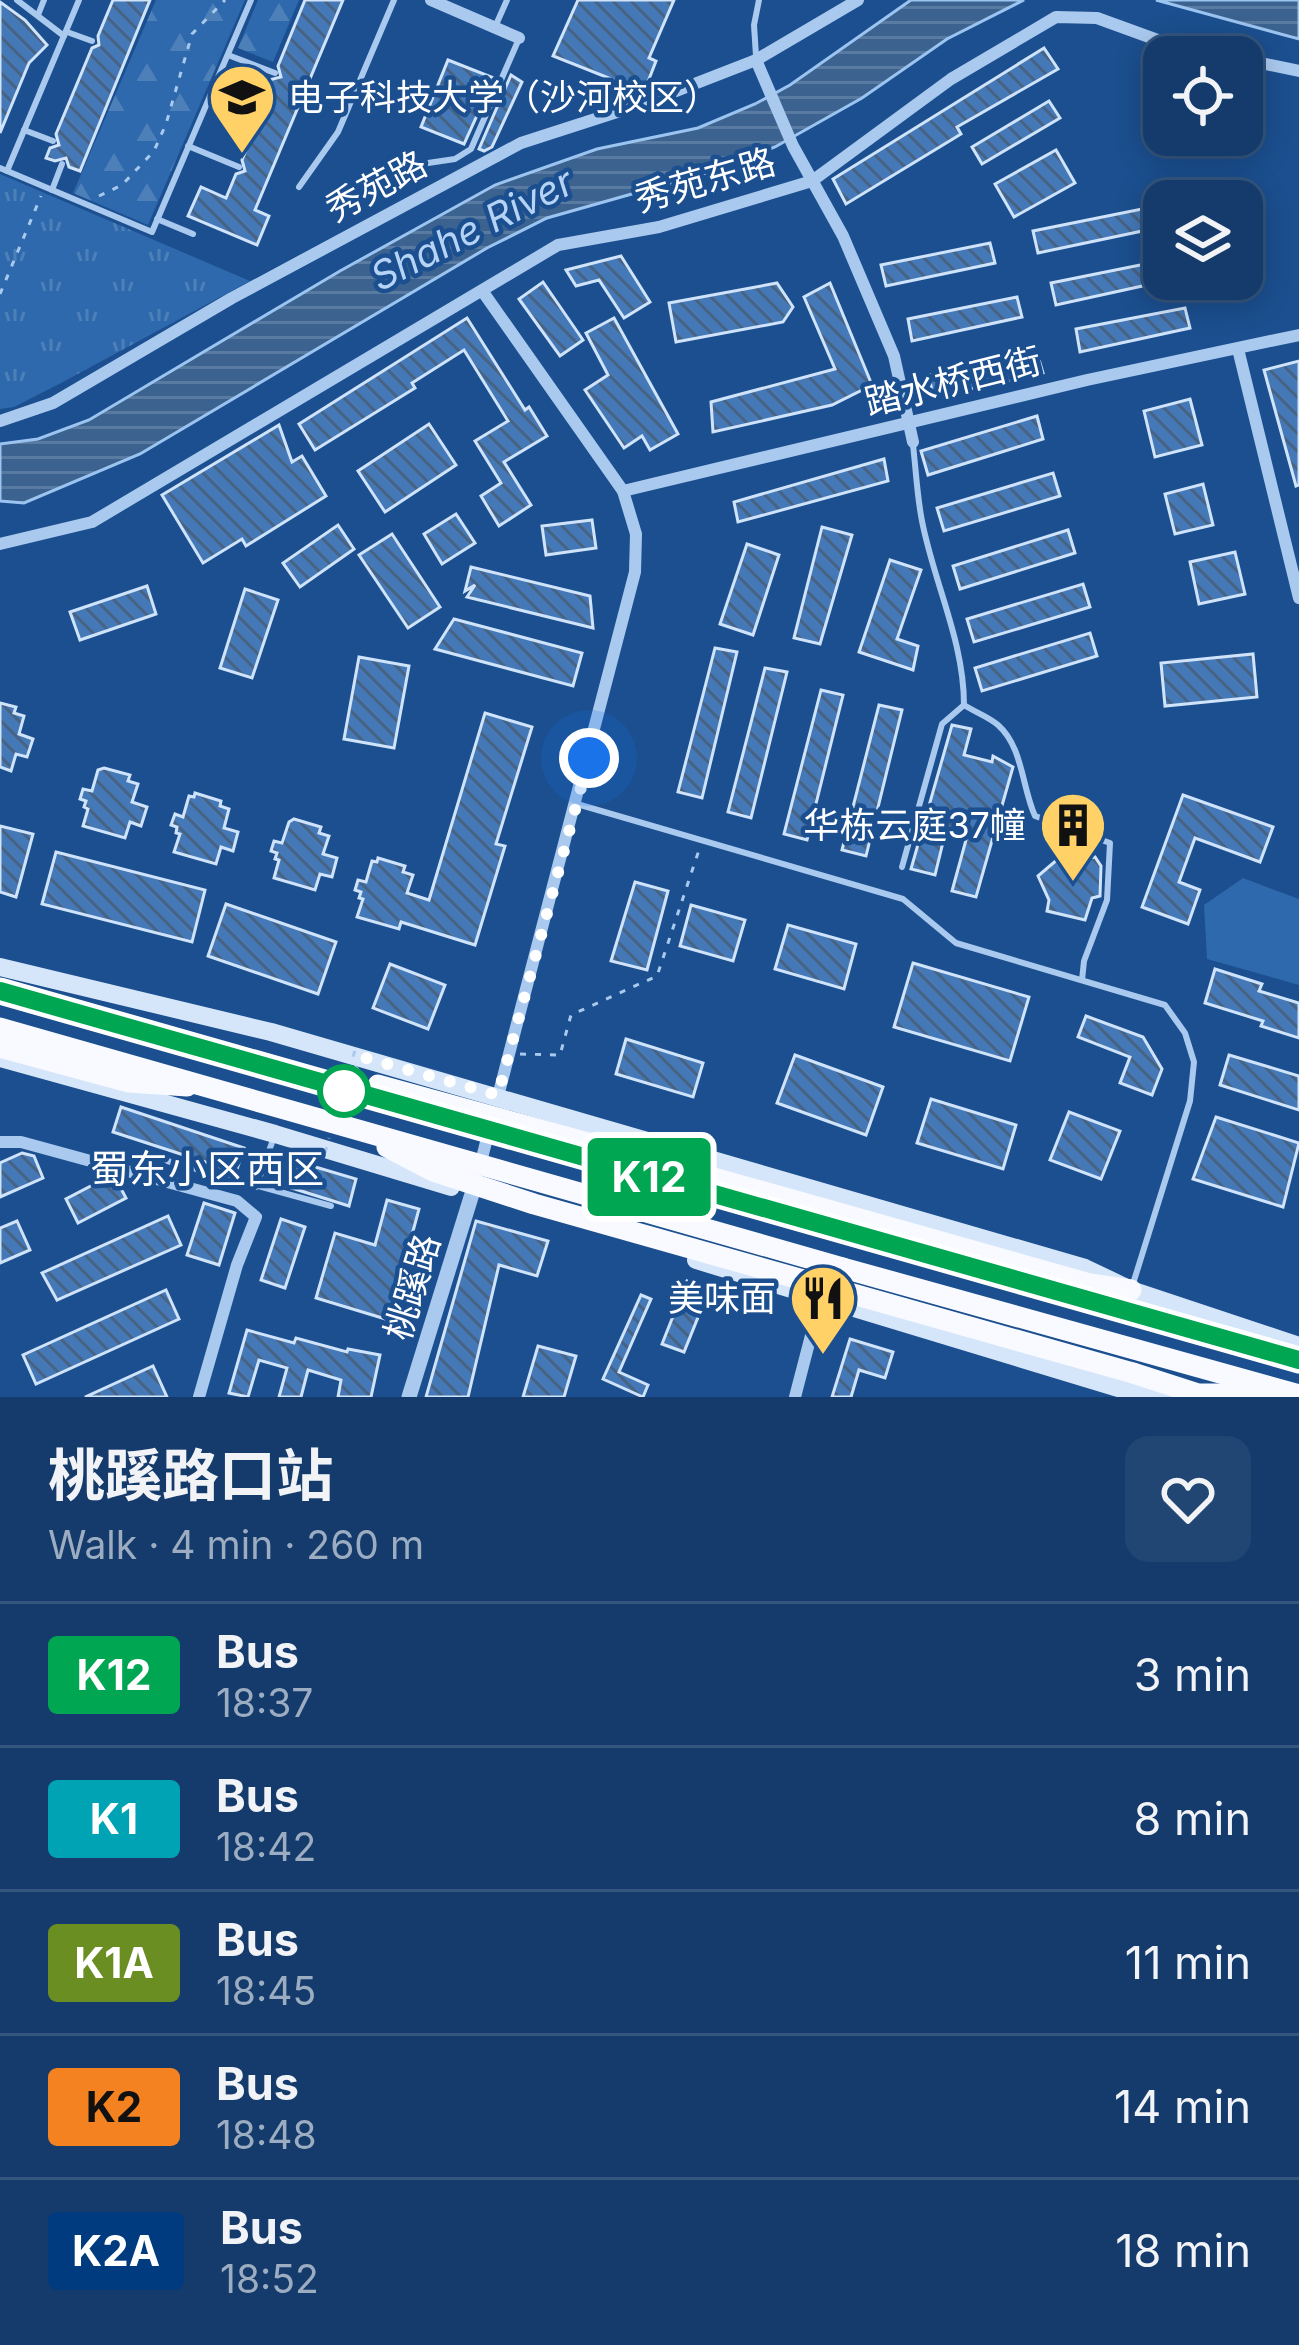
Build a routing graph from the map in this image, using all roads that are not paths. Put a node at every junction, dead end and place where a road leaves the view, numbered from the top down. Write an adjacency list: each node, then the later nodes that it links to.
1 (17, 0): 10 (lane)
2 (44, 0): 10 (lane)
3 (80, 0): 12 (lane)
4 (251, 0): 16 (lane)
5 (394, 0): 29 (lane)
6 (431, 0): 11 (street)
7 (507, 0): 11 (lane)
8 (759, 0): 17 (lane)
9 (858, 0): 17 (street, 秀苑路)
10 (38, 15): 12 (lane)
11 (495, 27): 14 (street)
12 (65, 33): 15 (lane); 21 (lane)
13 (1146, 36): 28 (street, 秀苑东路)
14 (520, 38): 25 (lane)
15 (92, 41)
16 (228, 55): 20 (lane); 23 (lane)
17 (756, 61): 28 (street); 36 (street, 秀苑路)
18 (1263, 63): 19 (street)
19 (1299, 71)
20 (274, 73)
21 (24, 130): 22 (lane); 27 (lane)
22 (53, 141)
23 (188, 146): 26 (lane); 31 (lane)
24 (62, 164): 30 (lane)
25 (400, 166)
26 (239, 167)
27 (3, 170): 30 (lane)
28 (812, 181): 33 (street, 秀苑东路); 37 (street)
29 (299, 187)
30 (48, 188): 31 (lane)
31 (157, 219): 32 (lane)
32 (193, 234)
33 (483, 292): 39 (street); 40 (street, 秀苑东路)
34 (1299, 335): 35 (street, 踏水桥西街)
35 (1238, 350): 37 (street, 踏水桥西街); 41 (street)
36 (0, 421)
37 (909, 423): 38 (street); 39 (street, 踏水桥西街)
38 (913, 442): 42 (lane)
39 (623, 491): 43 (street)
40 (0, 544)
41 (1299, 598)
42 (964, 705): 44 (lane); 46 (lane)
43 (577, 804): 46 (lane); 53 (street)
44 (902, 867)
45 (0, 967): 53 (main road)
46 (1082, 980): 61 (lane)
47 (0, 991): 51 (highway, bridge)
48 (0, 1028): 52 (highway, bridge)
49 (0, 1047): 52 (highway, bridge)
50 (0, 1058): 55 (main road)
51 (243, 1062): 61 (highway, bridge); 64 (highway, bridge)
52 (214, 1089): 54 (highway, bridge)
53 (498, 1095): 59 (street); 61 (main road)
54 (350, 1127): 65 (highway, bridge); 66 (highway, bridge)
55 (275, 1134): 58 (lane); 59 (main road)
56 (0, 1142): 67 (street)
57 (149, 1156): 58 (lane)
58 (256, 1187): 60 (lane)
59 (472, 1194): 62 (main road); 68 (street, 桃蹊路)
60 (331, 1206)
61 (1131, 1290): 63 (main road)
62 (821, 1297): 66 (main road); 69 (street)
63 (1299, 1346)
64 (1299, 1360)
65 (1299, 1395)
66 (1202, 1396): 70 (highway)
67 (199, 1397)
68 (409, 1397)
69 (795, 1397)
70 (1272, 1397)

